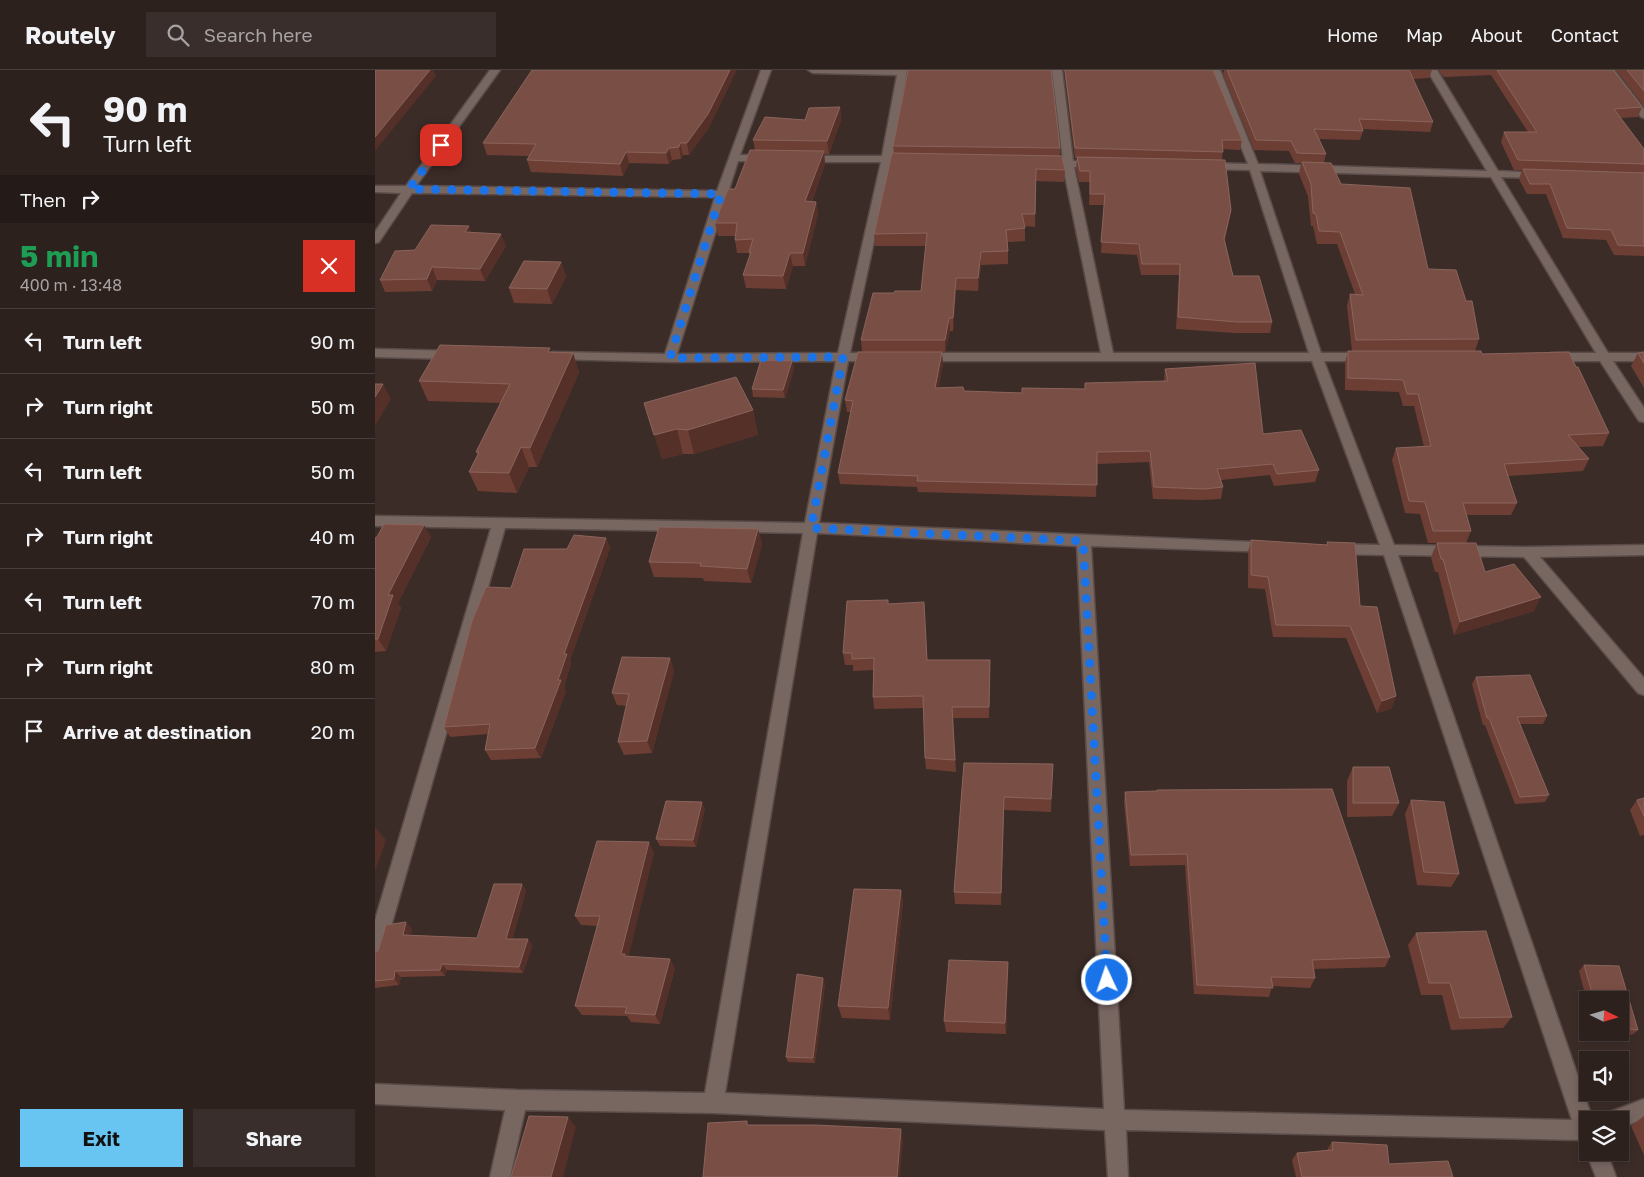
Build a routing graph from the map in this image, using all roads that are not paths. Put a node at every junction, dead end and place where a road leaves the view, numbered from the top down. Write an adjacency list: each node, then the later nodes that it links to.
1 (495, 70): 23 (street)
2 (766, 70): 10 (street)
3 (813, 70): 8 (street)
4 (1057, 70): 16 (street)
5 (1215, 70): 19 (street)
6 (1432, 70): 20 (street)
7 (1609, 70): 9 (street)
8 (901, 71): 13 (street)
9 (1644, 115)
10 (735, 158): 11 (street); 24 (street)
11 (773, 158)
12 (792, 158): 13 (street)
13 (887, 159): 14 (street); 29 (street)
14 (906, 160)
15 (1030, 163): 16 (street)
16 (1068, 164): 17 (street); 32 (street)
17 (1107, 165)
18 (1195, 166): 19 (street)
19 (1254, 167): 20 (street); 37 (street)
20 (1493, 174): 21 (street); 34 (street)
21 (1550, 175)
22 (375, 189): 23 (street)
23 (409, 189): 24 (street); 25 (street)
24 (721, 194): 36 (street)
25 (375, 240)
26 (375, 353): 27 (street)
27 (463, 355)
28 (542, 356): 36 (street)
29 (843, 357): 30 (street); 36 (street); 42 (street)
30 (892, 357)
31 (912, 357): 32 (street)
32 (1108, 357): 37 (street)
33 (1535, 357): 34 (street)
34 (1604, 357): 35 (street); 39 (street)
35 (1644, 357)
36 (670, 358)
37 (1317, 358): 38 (street); 46 (street)
38 (1376, 358)
39 (1644, 418)
40 (375, 521): 41 (street)
41 (499, 523): 42 (street); 50 (street)
42 (811, 528): 43 (street); 53 (street)
43 (1083, 541): 44 (street); 57 (street)
44 (1281, 547)
45 (1320, 548): 46 (street)
46 (1389, 550): 48 (street); 55 (street)
47 (1644, 550): 48 (street)
48 (1528, 552): 49 (street)
49 (1644, 689)
50 (375, 951)
51 (375, 1094): 52 (street)
52 (517, 1100): 53 (street); 60 (street)
53 (713, 1104): 57 (street)
54 (1644, 1109): 56 (street)
55 (1580, 1111)
56 (1629, 1114)
57 (1114, 1120): 58 (street); 61 (street)
58 (1579, 1131)
59 (1600, 1161): 62 (street)
60 (500, 1177)
61 (1117, 1177)
62 (1606, 1177)

